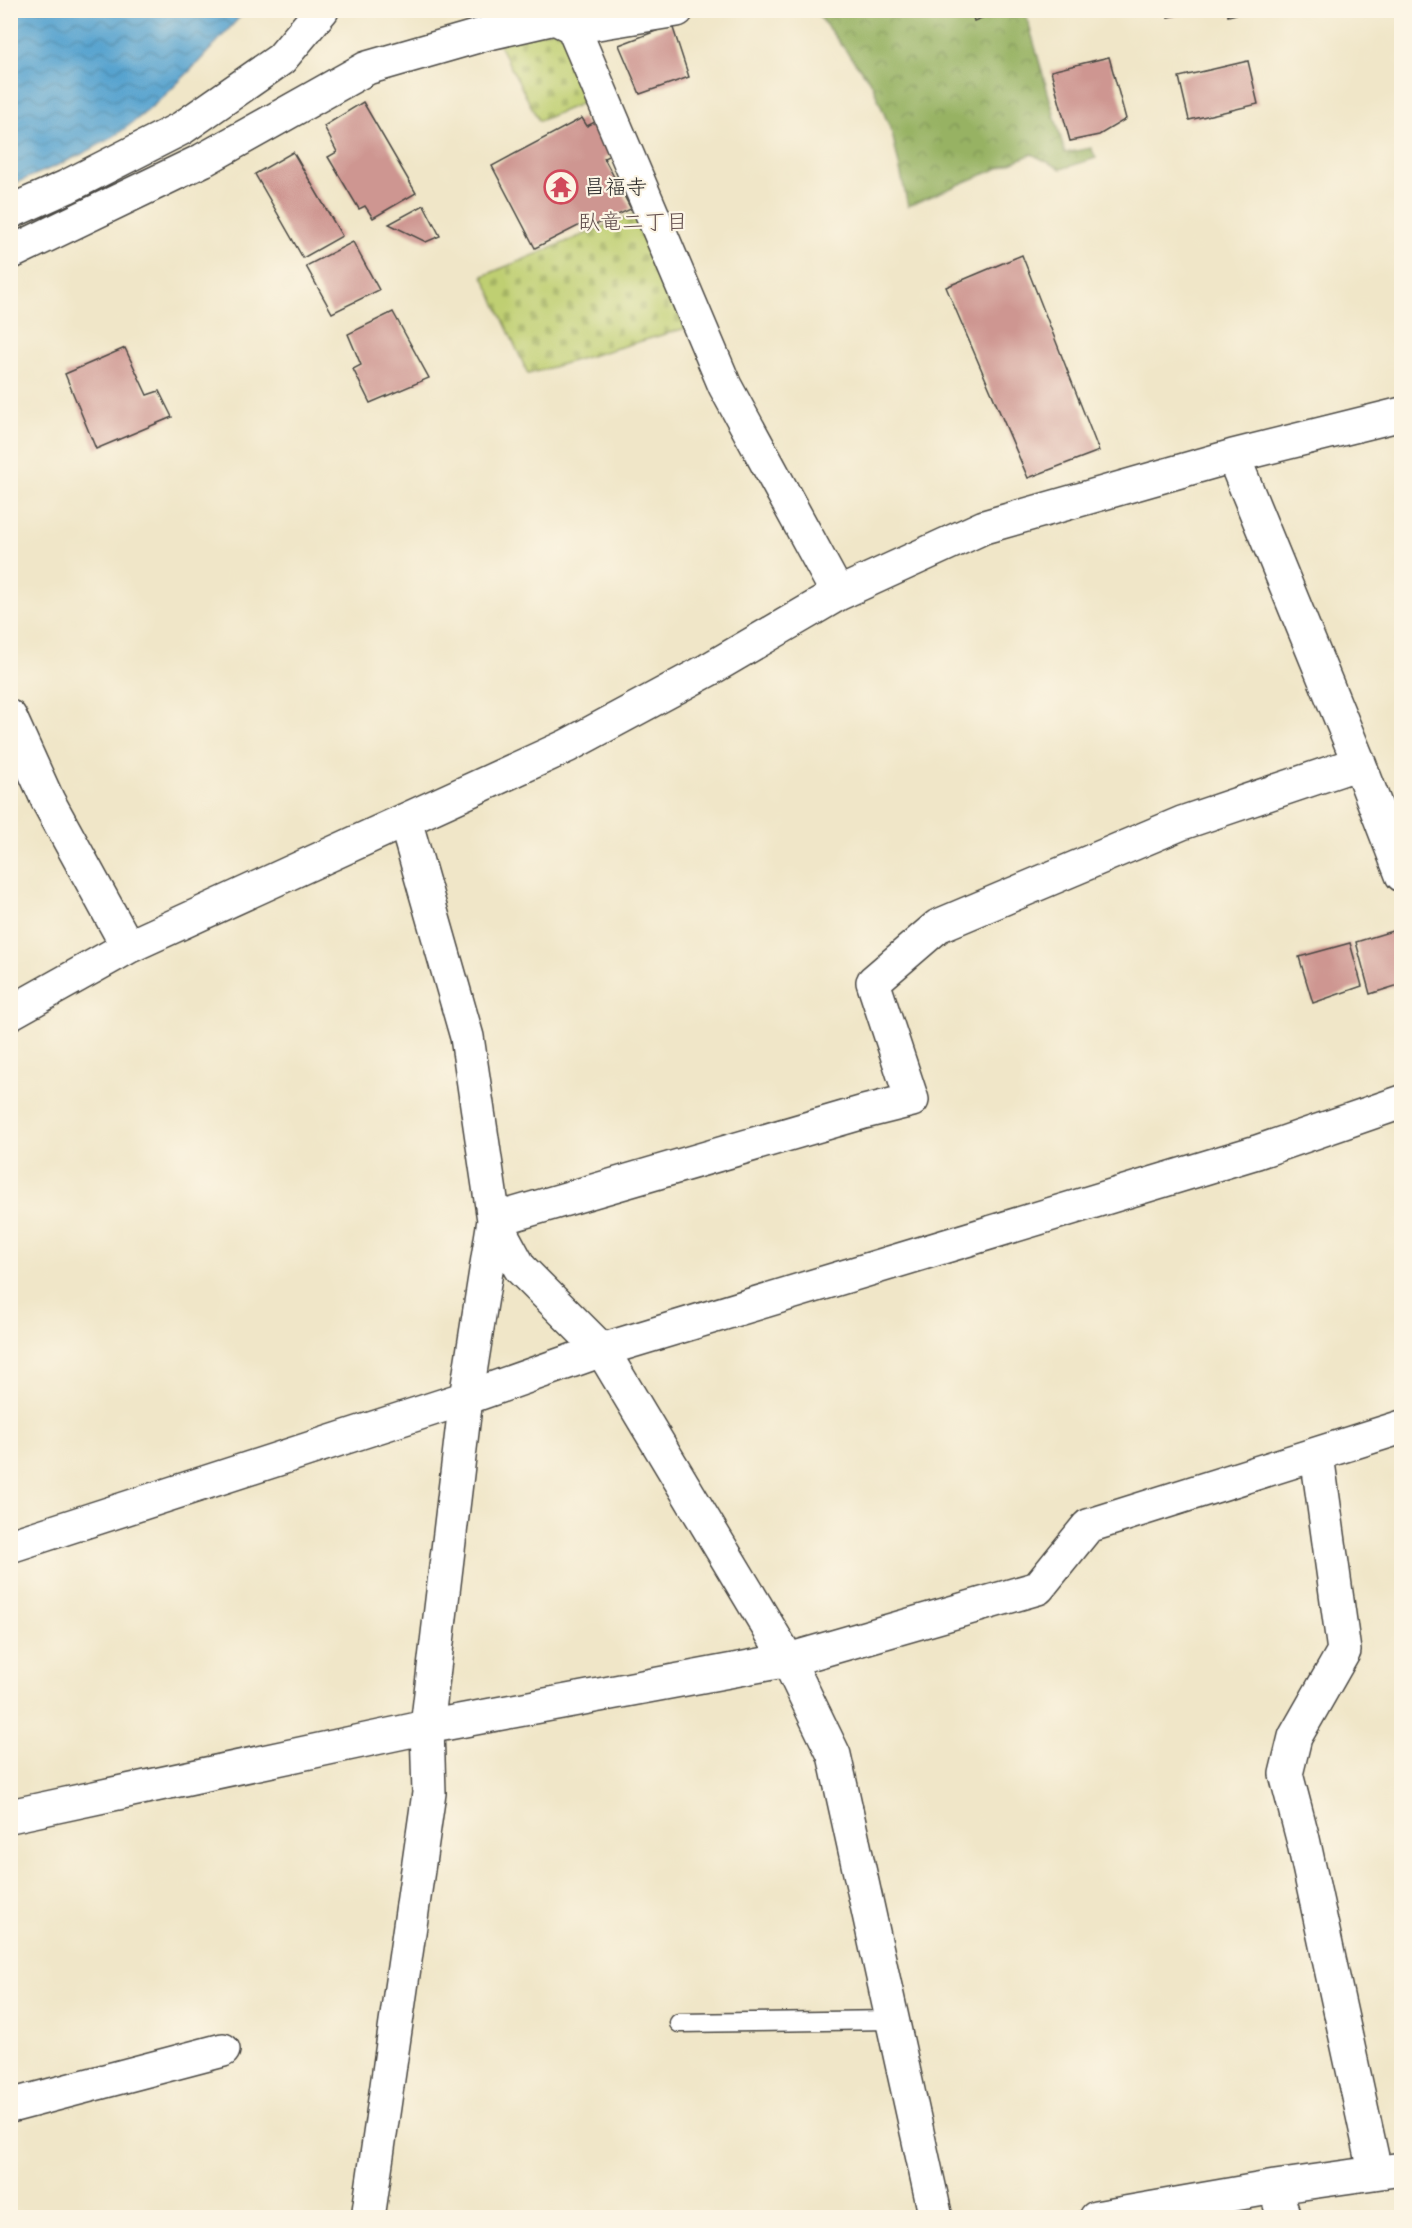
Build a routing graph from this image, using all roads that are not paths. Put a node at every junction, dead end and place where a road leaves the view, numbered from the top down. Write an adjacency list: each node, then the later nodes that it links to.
1 (322, 10): 5 (street)
2 (677, 10): 4 (street)
3 (483, 22): 4 (street); 6 (street)
4 (573, 27): 9 (street)
5 (10, 212)
6 (10, 254)
7 (1401, 414): 8 (street)
8 (1233, 456): 9 (street); 11 (street)
9 (838, 594): 12 (street)
10 (10, 717): 14 (street)
11 (1359, 763): 13 (street); 17 (street)
12 (405, 820): 14 (street); 17 (street)
13 (1401, 875)
14 (128, 947): 15 (street)
15 (10, 1013)
16 (1401, 1102): 18 (street)
17 (494, 1220): 18 (street); 19 (street)
18 (602, 1350): 19 (street); 23 (street)
19 (466, 1398): 22 (street); 24 (street)
20 (1401, 1427): 21 (street)
21 (1317, 1455): 23 (street); 30 (street)
22 (10, 1546)
23 (788, 1659): 24 (street); 26 (street)
24 (427, 1727): 25 (street); 32 (street)
25 (10, 1816)
26 (892, 2019): 27 (lane); 33 (street)
27 (679, 2023)
28 (223, 2049): 29 (street)
29 (10, 2106)
30 (1388, 2170): 31 (street)
31 (1280, 2202): 34 (street)
32 (368, 2217)
33 (936, 2217)
34 (1096, 2217)

